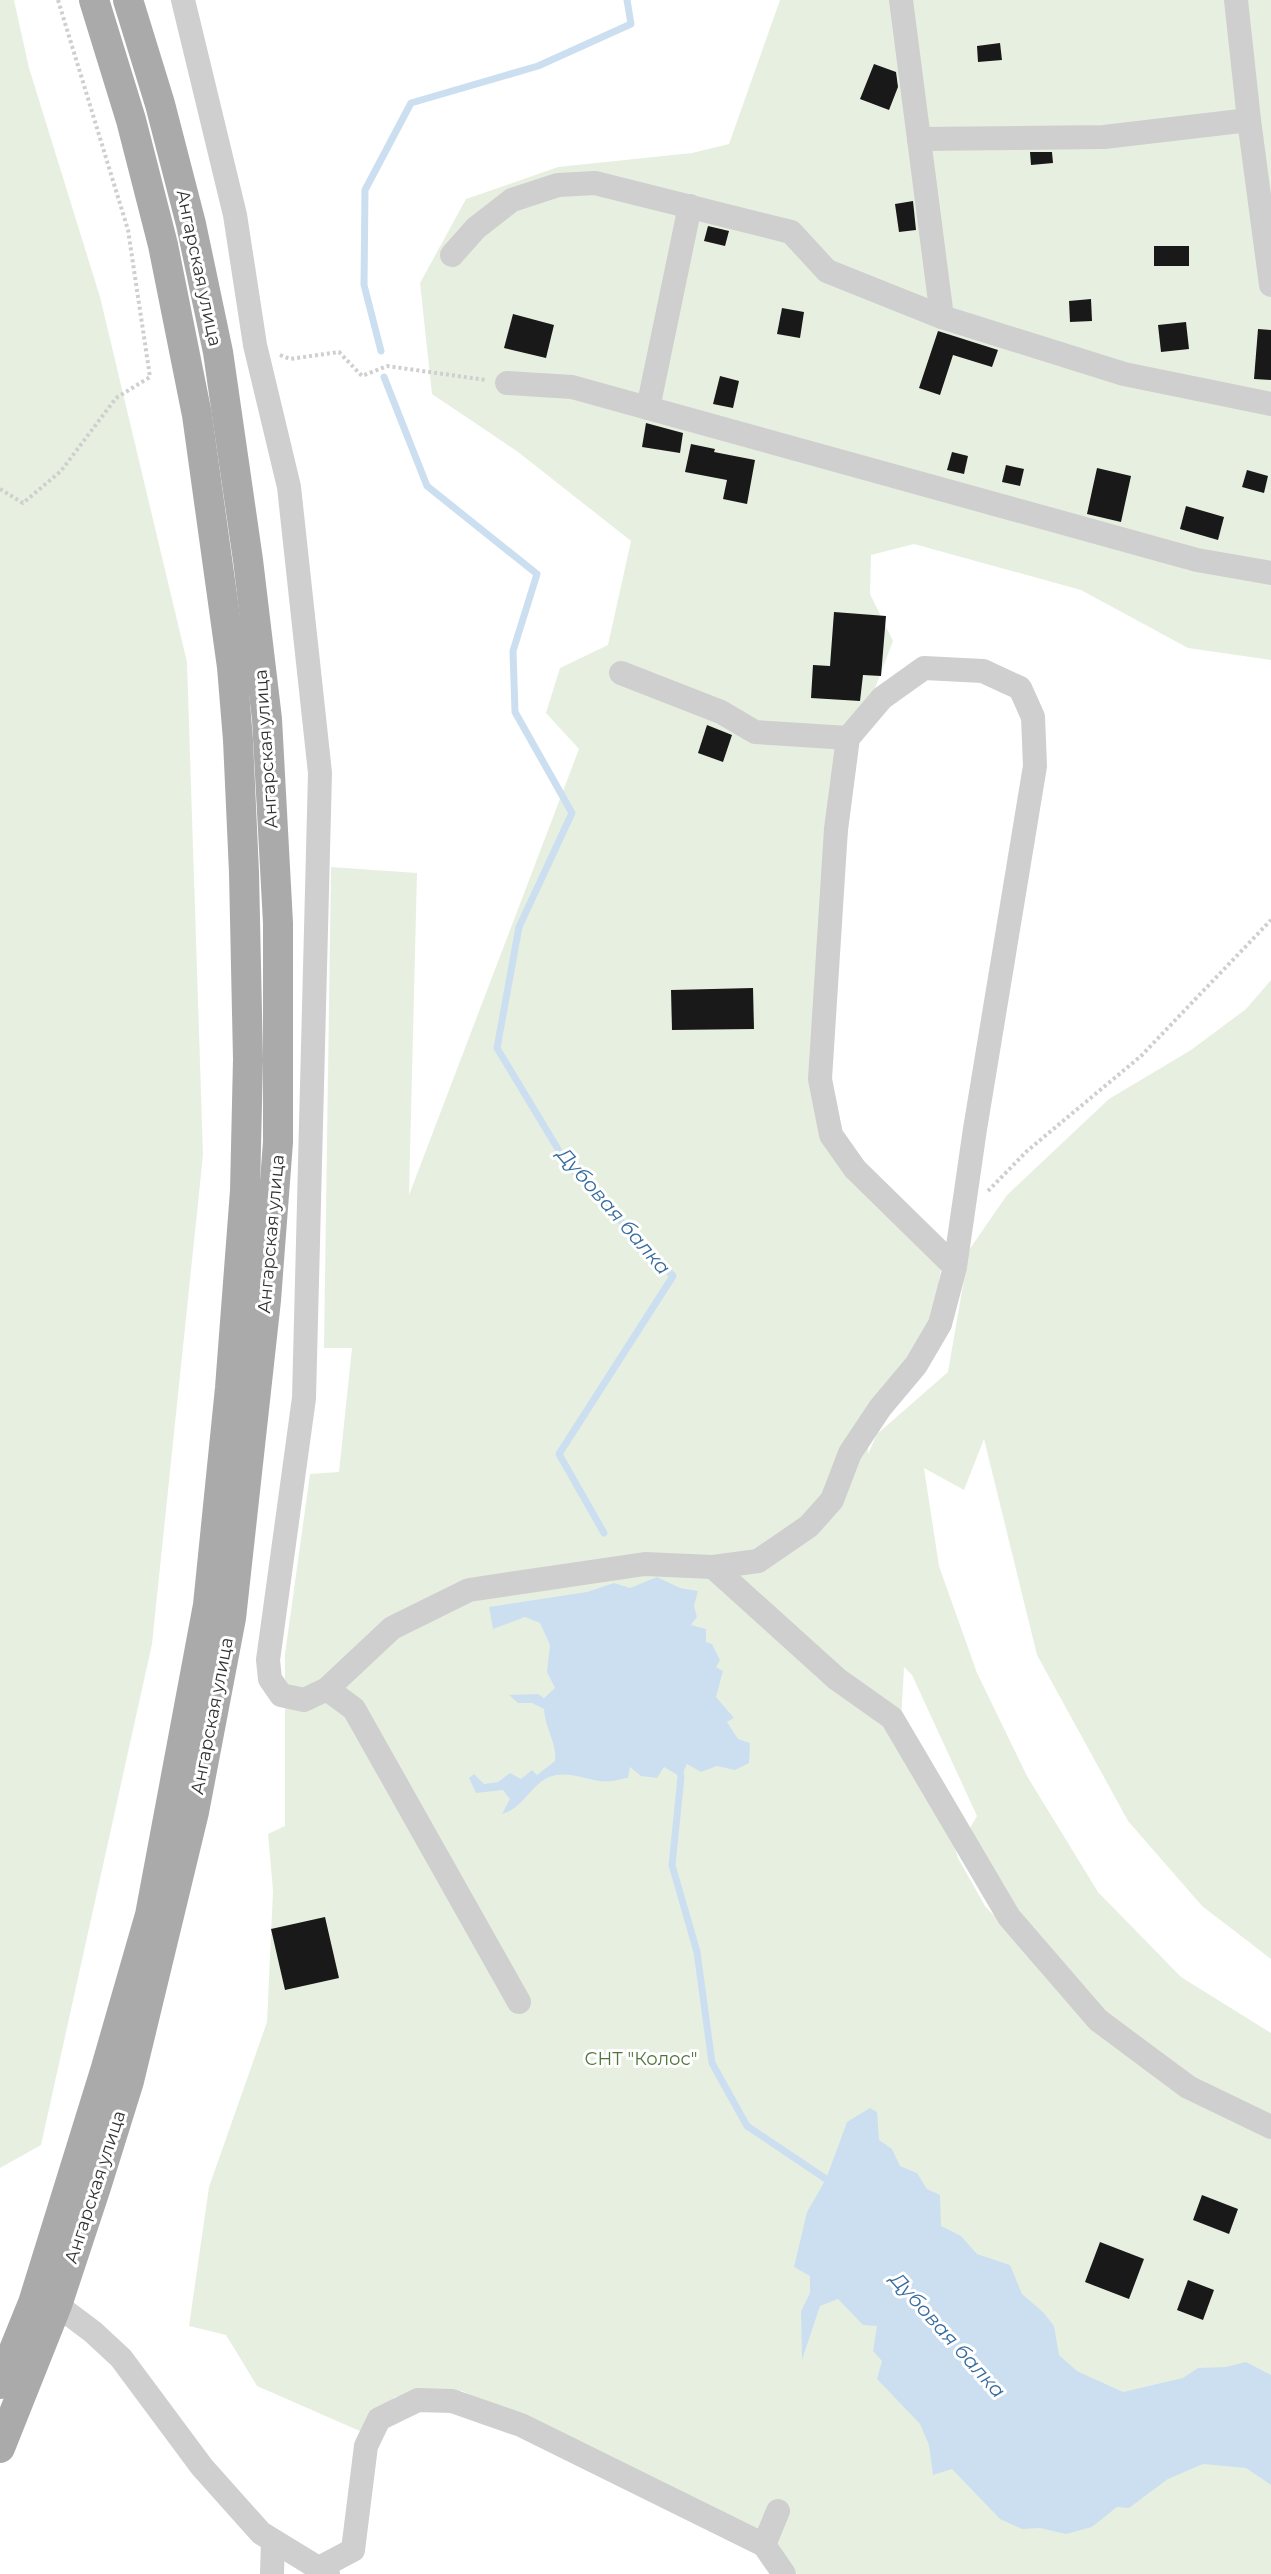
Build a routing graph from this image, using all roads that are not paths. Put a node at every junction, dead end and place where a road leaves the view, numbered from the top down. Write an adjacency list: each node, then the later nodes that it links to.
1 (94, 0): 24 (main road, Ангарская улица)
2 (128, 0): 23 (main road, Ангарская улица)
3 (183, 0): 20 (street)
4 (901, 0): 7 (street)
5 (1236, 0): 6 (street)
6 (1249, 120): 7 (street); 10 (street)
7 (919, 139): 11 (street)
8 (690, 206): 9 (street); 11 (street); 14 (street)
9 (452, 255)
10 (1271, 285)
11 (942, 317): 13 (street)
12 (507, 382): 14 (street)
13 (1271, 404)
14 (648, 408): 15 (street)
15 (1271, 573)
16 (621, 673): 17 (street)
17 (848, 738): 18 (street); 18 (street)
18 (955, 1267): 19 (street)
19 (712, 1567): 20 (street); 22 (street)
20 (327, 1689): 21 (street)
21 (519, 2002)
22 (1271, 2127)
23 (57, 2305): 25 (main road, Ангарская улица); 27 (street)
24 (0, 2384)
25 (0, 2448)
26 (778, 2511): 28 (street)
27 (273, 2541): 29 (street); 30 (street)
28 (764, 2545): 29 (street); 31 (street)
29 (321, 2572)
30 (272, 2574)
31 (784, 2574)

